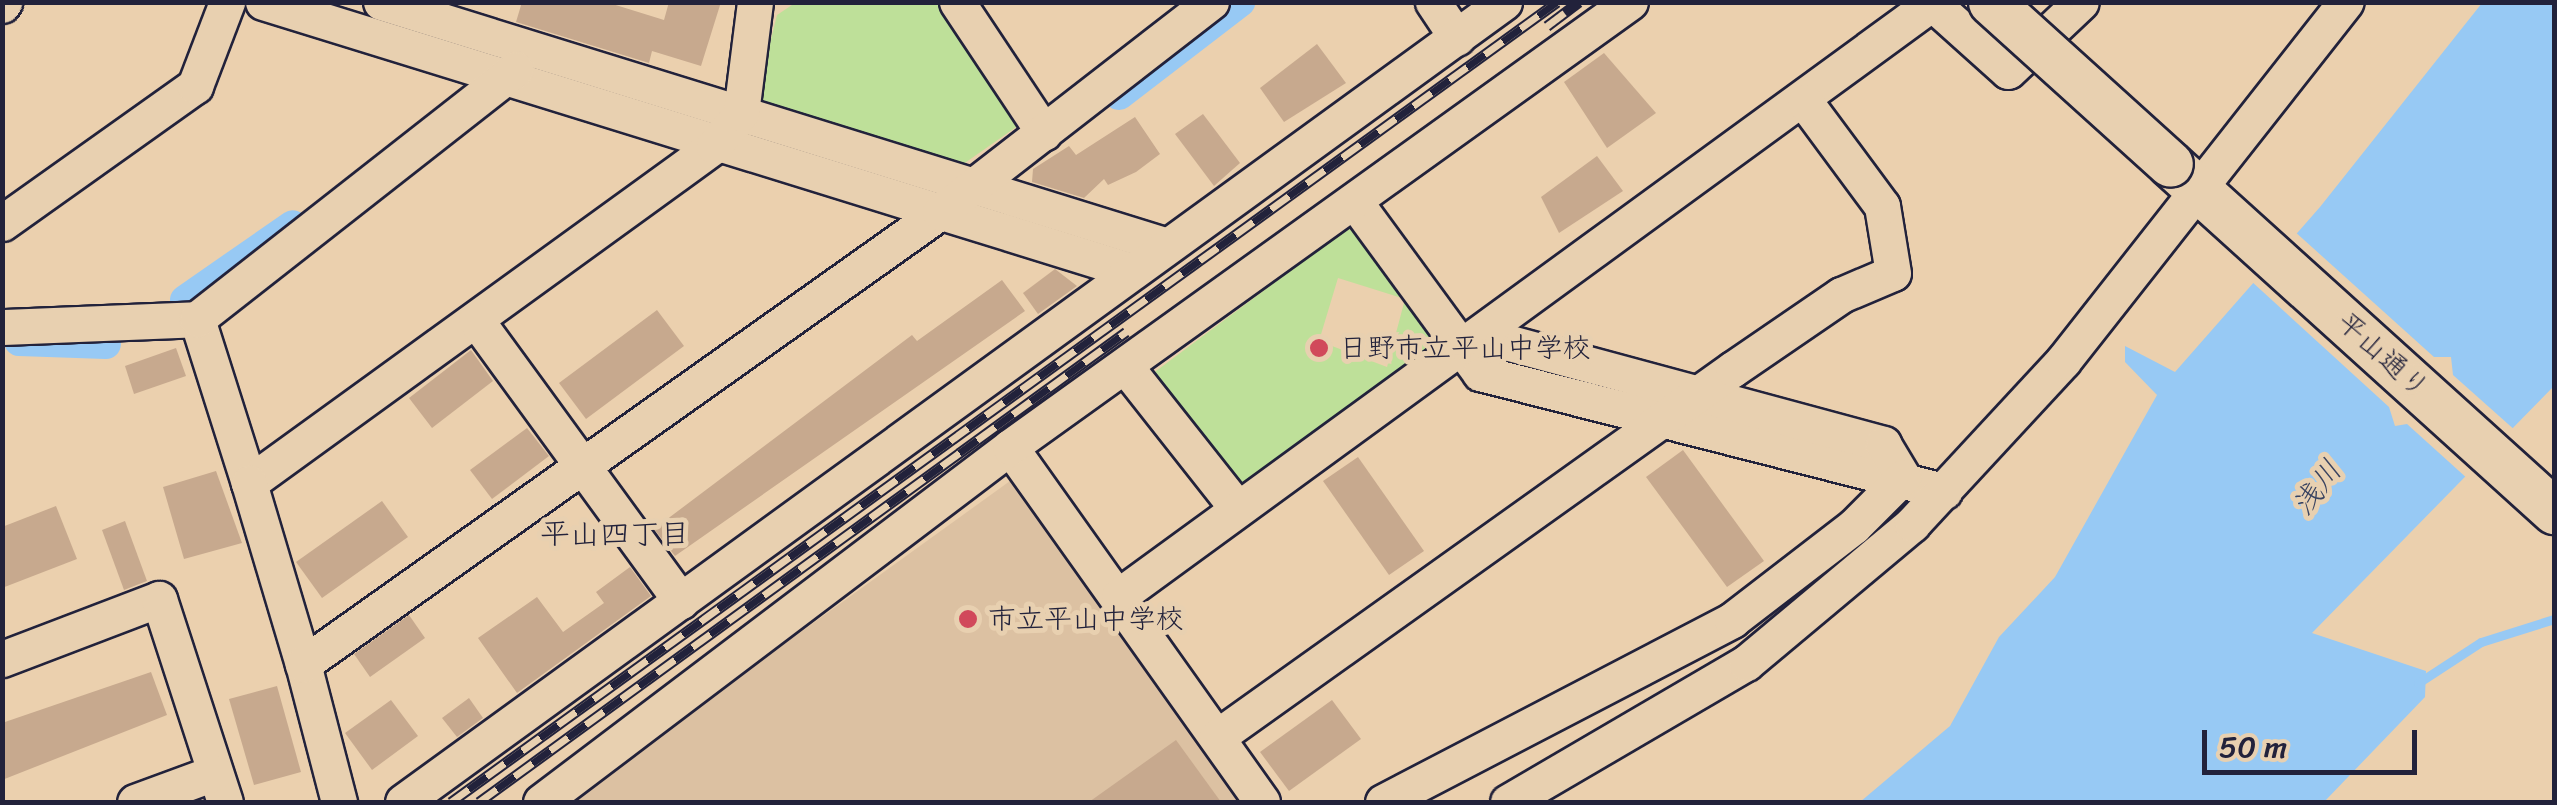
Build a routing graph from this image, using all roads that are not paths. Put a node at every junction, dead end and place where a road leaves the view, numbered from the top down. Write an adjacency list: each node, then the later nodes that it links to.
1 (227, 2): 26 (street)
2 (263, 2): 17 (street)
3 (381, 2): 16 (street)
4 (957, 2): 20 (street)
5 (1211, 2): 14 (street)
6 (1433, 2): 15 (street)
7 (1504, 2): 15 (street)
8 (1630, 2): 24 (street)
9 (1991, 2): 22 (main road, 平山通り, bridge)
10 (2345, 2): 22 (street)
11 (754, 3): 19 (street)
12 (1932, 3): 13 (street); 18 (street)
13 (2064, 8)
14 (1172, 14): 20 (street)
15 (1456, 38): 27 (street)
16 (542, 53): 17 (street); 19 (street)
17 (504, 77): 21 (street); 29 (street)
18 (1805, 102): 32 (street); 34 (street)
19 (741, 112): 21 (street); 23 (street)
20 (1044, 133): 23 (street)
21 (714, 146): 25 (street); 30 (street)
22 (2194, 184): 40 (street); 42 (main road, 平山通り)
23 (976, 186): 25 (street); 27 (street)
24 (1355, 202): 32 (street); 33 (street)
25 (940, 212): 28 (street); 37 (street)
26 (2, 223)
27 (1164, 246): 28 (street)
28 (1129, 270): 44 (street)
29 (197, 320): 31 (street); 39 (street)
30 (476, 320): 37 (street); 39 (street)
31 (2, 327)
32 (1476, 337): 34 (street); 35 (street); 41 (street)
33 (1125, 366): 36 (street); 41 (street)
34 (1700, 395): 35 (street); 38 (street)
35 (1662, 421): 38 (street); 47 (street)
36 (1010, 447): 43 (street); 52 (street)
37 (582, 464): 44 (street); 46 (street)
38 (1902, 477): 40 (street); 54 (street)
39 (248, 483): 46 (street)
40 (1944, 491): 55 (street)
41 (1238, 509): 43 (street)
42 (2554, 510)
43 (1119, 596): 47 (street)
44 (681, 600): 51 (street)
45 (2, 659): 48 (street)
46 (303, 664): 50 (street)
47 (1217, 737): 53 (street)
48 (219, 788): 49 (street)
49 (135, 802)
50 (339, 802)
51 (403, 802)
52 (541, 802)
53 (1262, 802)
54 (1383, 802)
55 (1508, 802)

